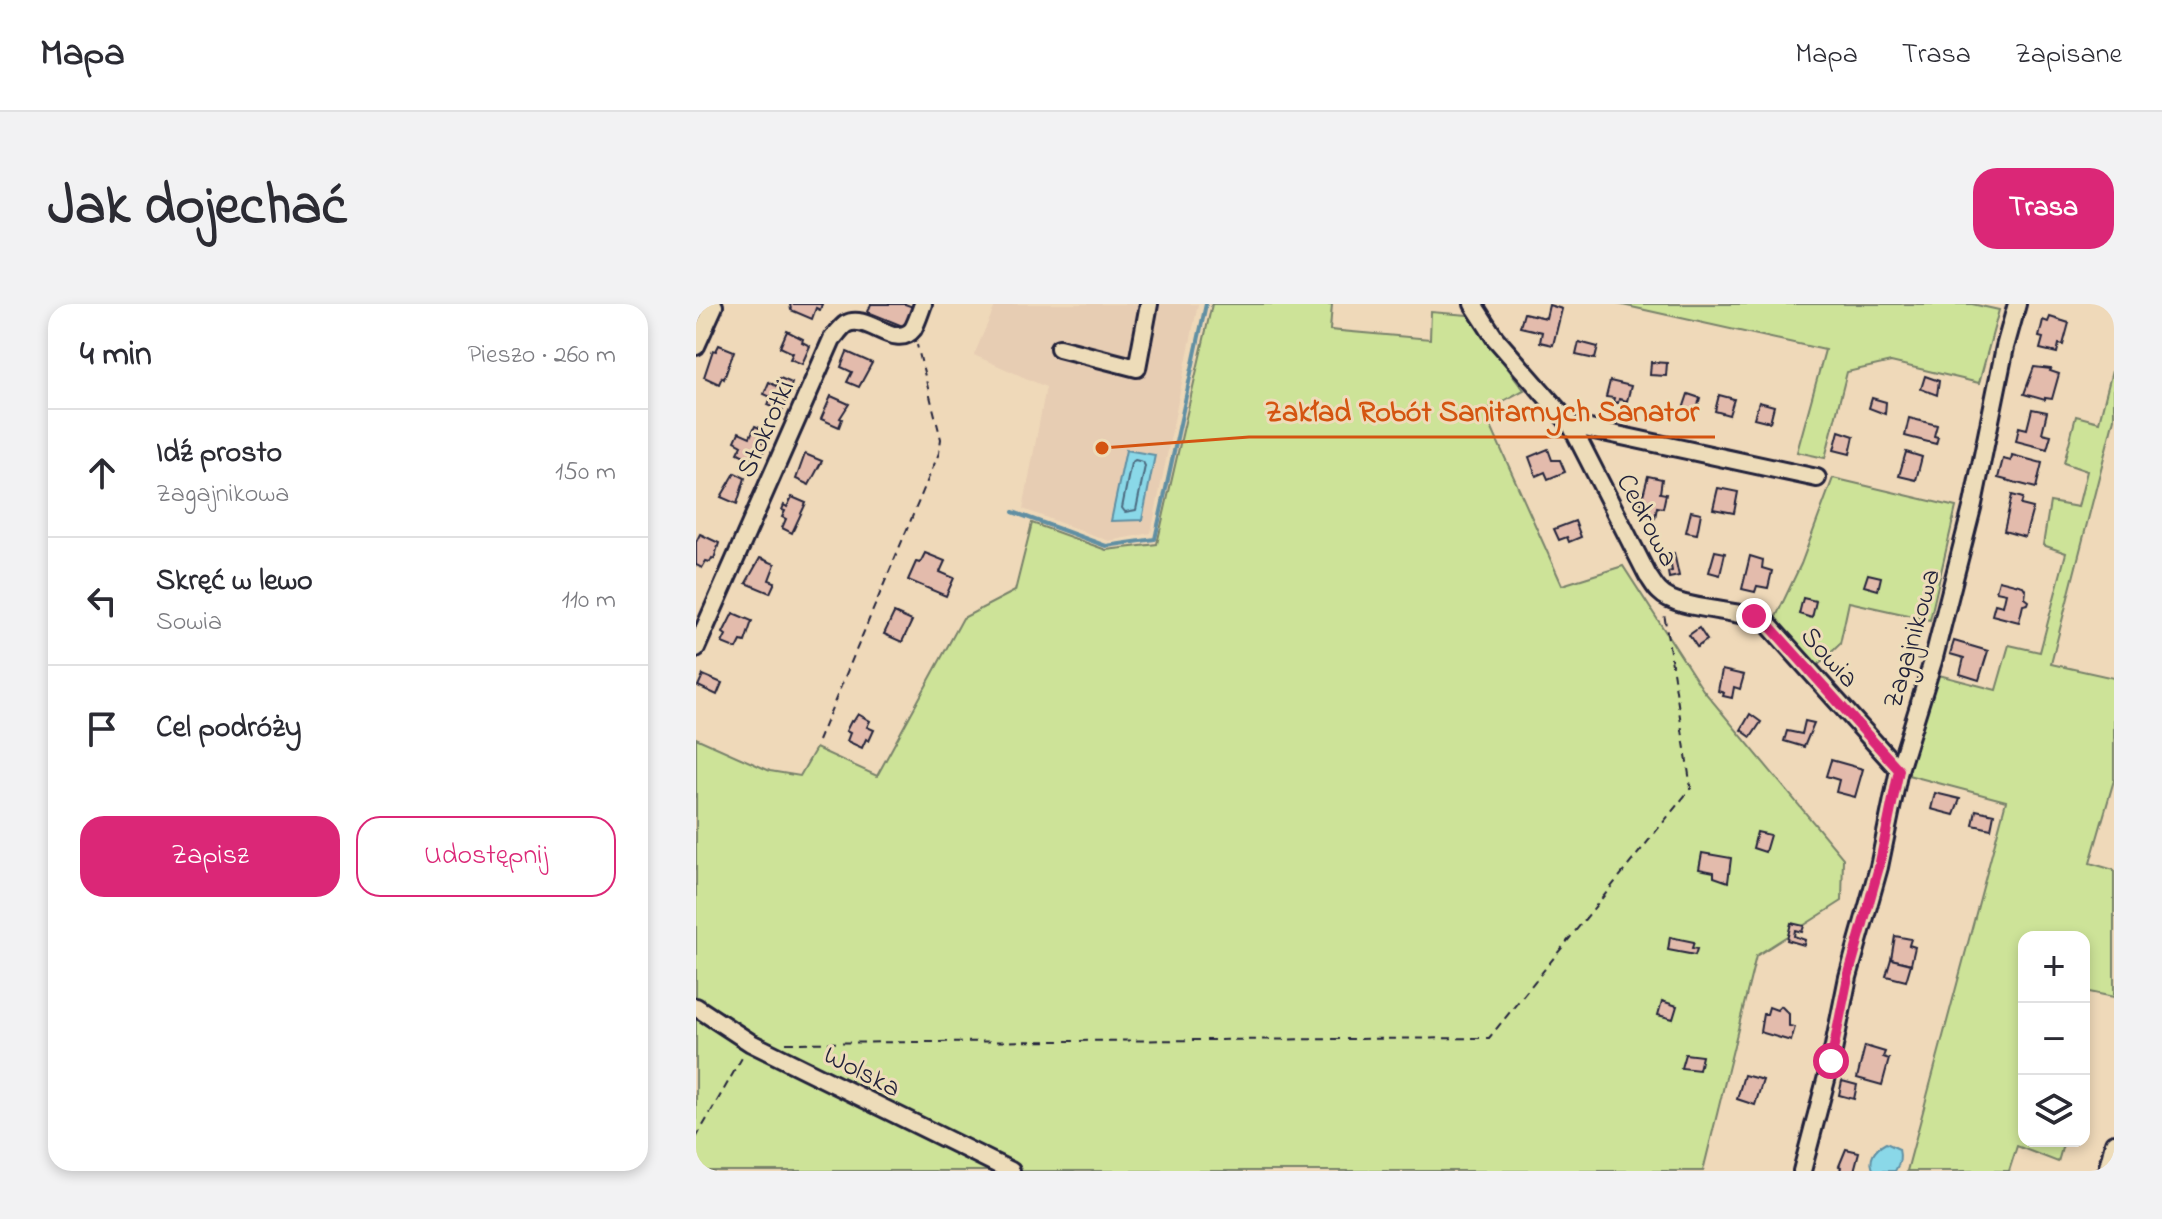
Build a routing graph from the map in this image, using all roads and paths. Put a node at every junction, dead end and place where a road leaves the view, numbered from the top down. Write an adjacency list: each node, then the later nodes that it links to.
1 (923, 304): 6 (street)
2 (1149, 304): 8 (street)
3 (1473, 304): 9 (street, Cedrowa)
4 (2017, 304): 14 (street, Zagajnikowa)
5 (714, 306): 7 (street)
6 (913, 328): 12 (street, Stokrotki); 13 (path)
7 (696, 346)
8 (1059, 348)
9 (1571, 425): 10 (street, Cedrowa); 11 (street, Cedrowa)
10 (1817, 478)
11 (1661, 594): 14 (street, Sowia); 17 (path)
12 (696, 648)
13 (818, 741)
14 (1899, 770): 21 (street, Zagajnikowa)
15 (696, 1007): 16 (street, Wolska)
16 (751, 1043): 18 (path); 20 (street, Wolska)
17 (782, 1043)
18 (696, 1138)
19 (2114, 1143): 22 (street)
20 (1011, 1171)
21 (1802, 1171)
22 (2107, 1171)

